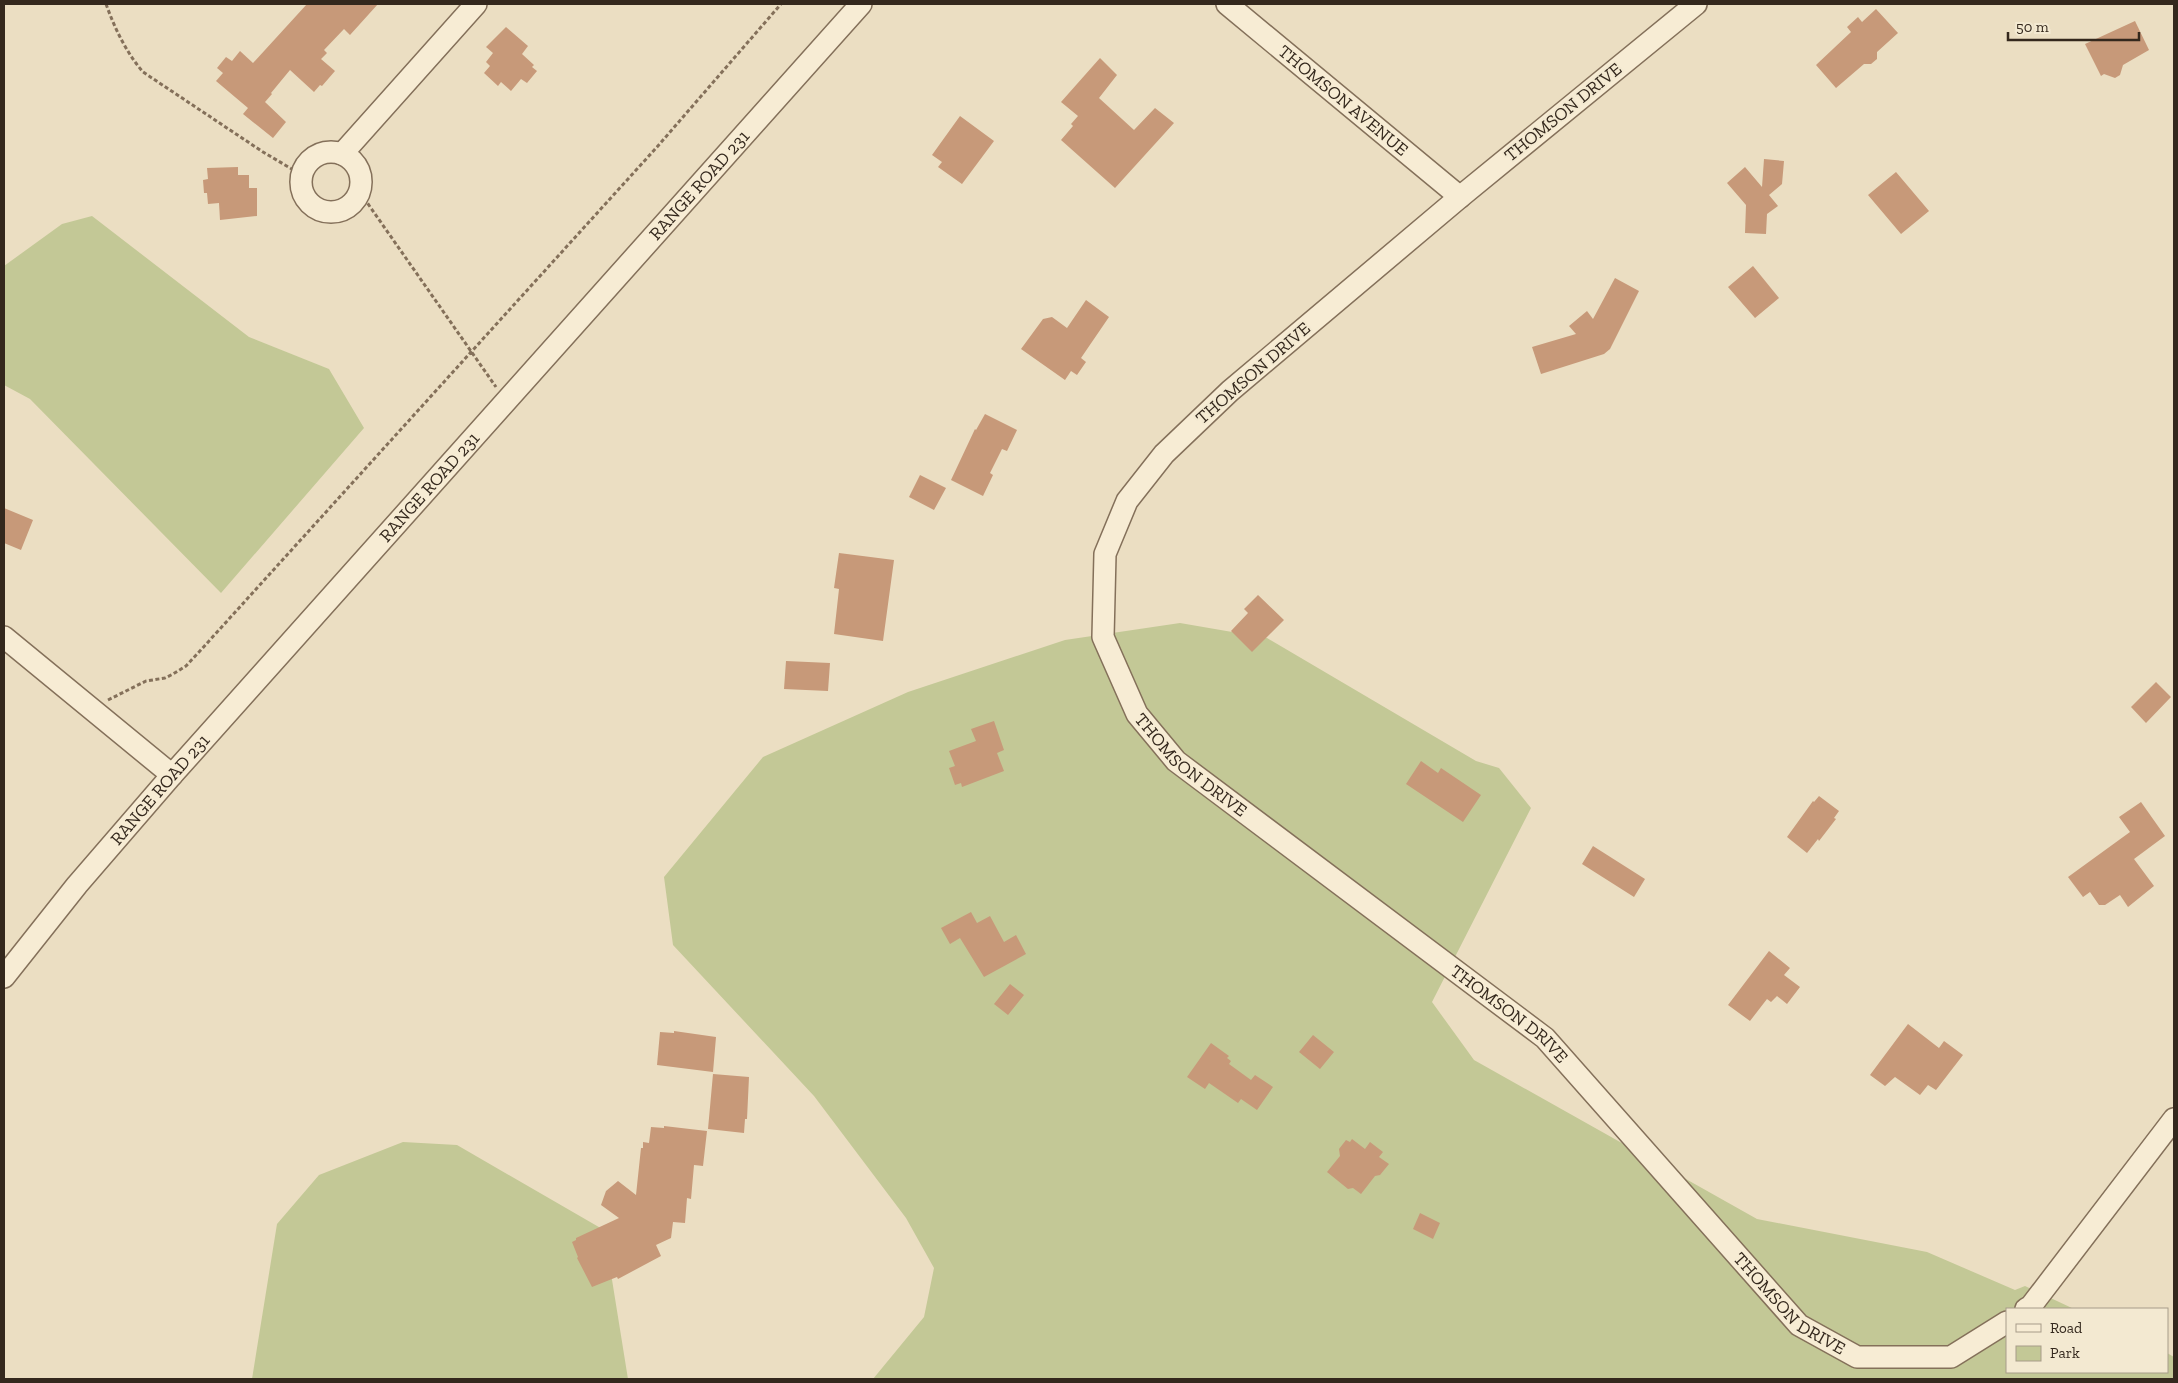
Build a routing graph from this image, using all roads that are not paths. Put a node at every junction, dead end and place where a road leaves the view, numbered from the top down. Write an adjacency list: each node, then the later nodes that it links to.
1 (476, 4): 5 (street)
2 (861, 4): 8 (street, RANGE ROAD 231)
3 (1227, 4): 6 (street, THOMSON AVENUE)
4 (1696, 4): 6 (street, THOMSON DRIVE)
5 (342, 154): 5 (street)
6 (1460, 197): 12 (street, THOMSON DRIVE)
7 (4, 637): 8 (street)
8 (172, 775): 9 (street, RANGE ROAD 231)
9 (4, 976)
10 (2174, 1119): 11 (street)
11 (2028, 1308)
12 (2006, 1323)

